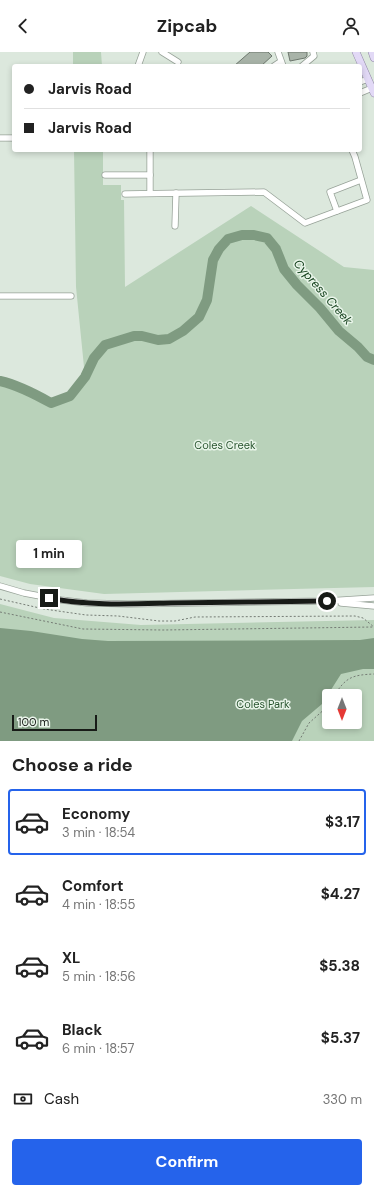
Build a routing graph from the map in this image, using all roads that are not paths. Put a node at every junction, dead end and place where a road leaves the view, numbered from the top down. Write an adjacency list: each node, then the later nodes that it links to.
1 (143, 52): 9 (street)
2 (162, 52): 8 (street)
3 (278, 52): 10 (street)
4 (314, 52): 11 (street)
5 (356, 52): 12 (main road)
6 (372, 52): 7 (main road)
7 (374, 58)
8 (178, 62)
9 (139, 64)
10 (281, 64)
11 (304, 64)
12 (371, 78): 13 (main road)
13 (373, 89): 14 (street)
14 (362, 92)
15 (0, 138): 16 (street)
16 (12, 138)
17 (150, 152): 20 (street)
18 (353, 152): 21 (street)
19 (105, 175): 20 (street)
20 (150, 175): 22 (street)
21 (361, 180): 25 (street); 25 (street)
22 (150, 193): 23 (street); 24 (street)
23 (176, 193): 25 (street); 26 (street)
24 (125, 194)
25 (337, 211)
26 (175, 226)
27 (0, 296): 28 (street)
28 (71, 296)
29 (0, 586): 31 (street)
30 (374, 598): 31 (street)
31 (327, 601): 32 (street)
32 (374, 606)

